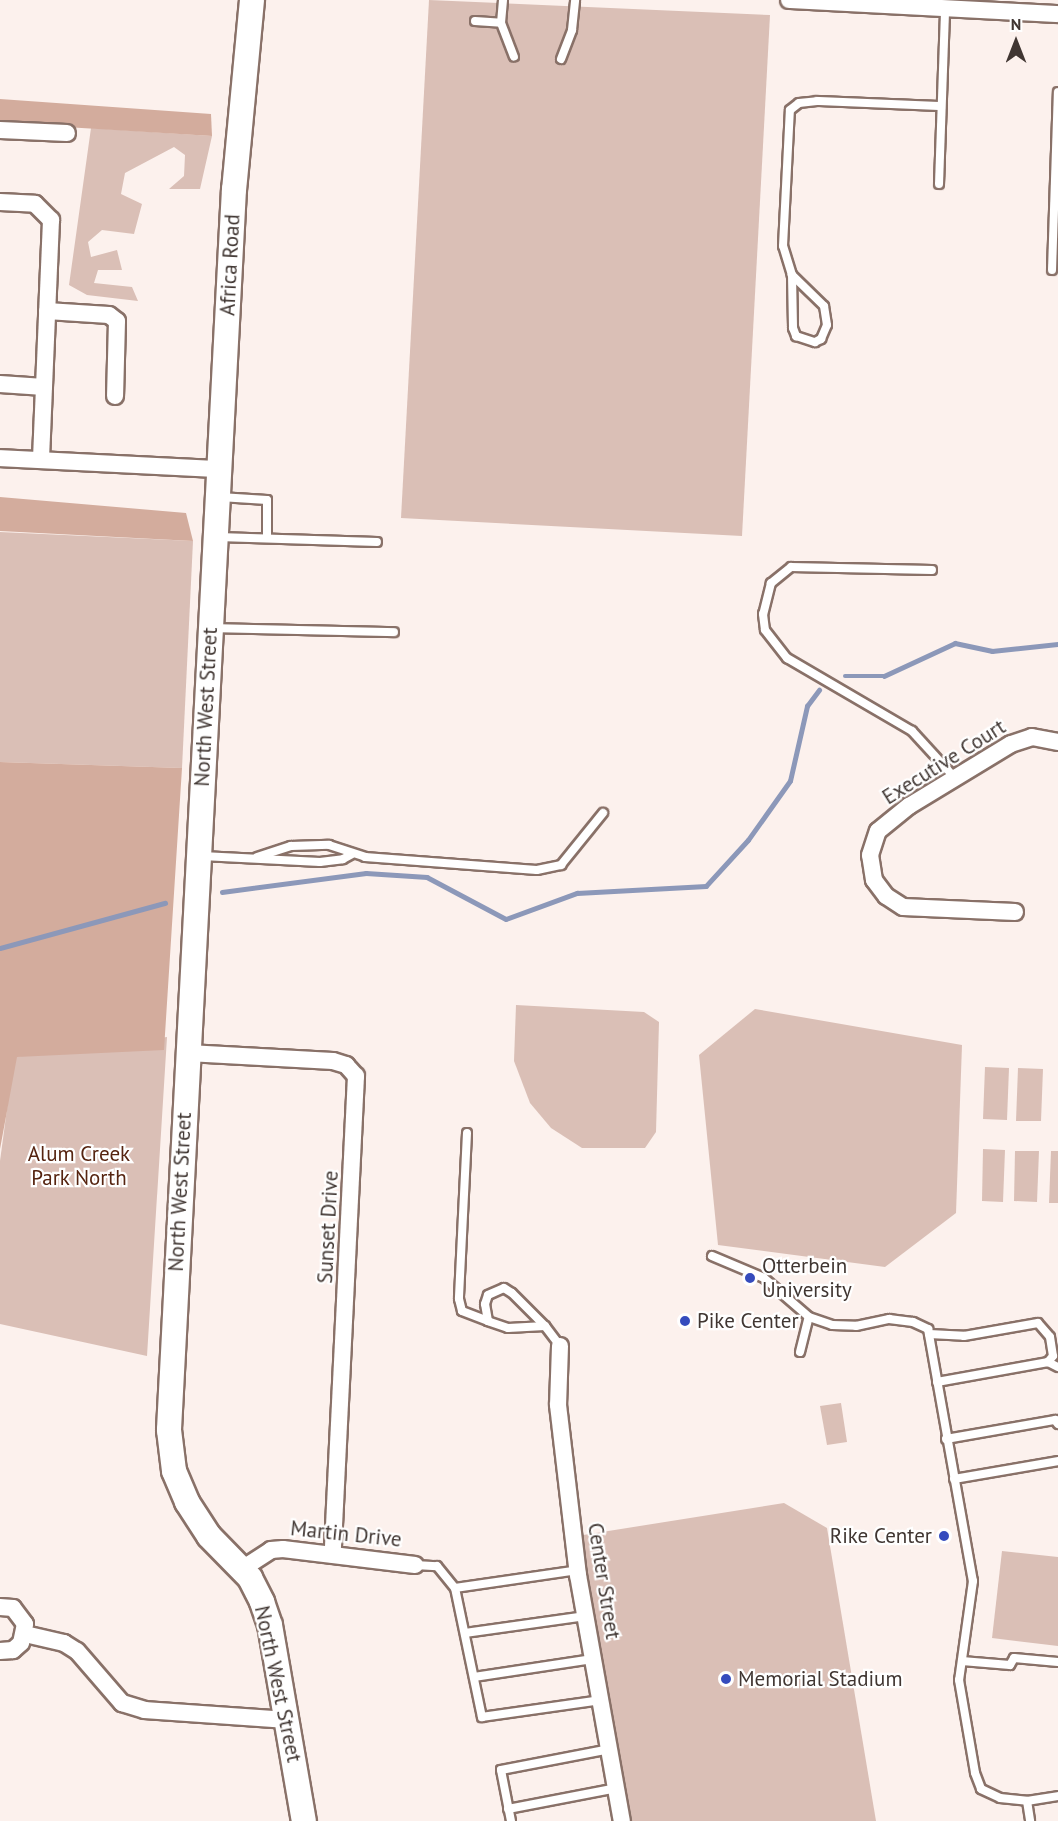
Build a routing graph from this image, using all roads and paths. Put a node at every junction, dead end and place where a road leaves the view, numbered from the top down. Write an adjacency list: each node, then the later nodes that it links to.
1 (252, 0): 25 (street, Africa Road)
2 (503, 0): 8 (lane)
3 (575, 0): 10 (lane)
4 (789, 0): 5 (street)
5 (945, 8): 6 (street); 12 (lane)
6 (1058, 14)
7 (475, 21): 8 (lane)
8 (501, 23): 9 (lane)
9 (514, 57)
10 (561, 59)
11 (1058, 92): 17 (lane)
12 (941, 106): 15 (lane); 18 (lane)
13 (0, 130): 14 (street)
14 (67, 133)
15 (939, 184)
16 (0, 202): 19 (street)
17 (1052, 270)
18 (792, 275): 18 (lane)
19 (47, 311): 21 (street); 22 (street)
20 (0, 384): 21 (street)
21 (44, 387): 24 (street)
22 (115, 396)
23 (0, 458): 24 (street)
24 (41, 460): 25 (street)
25 (218, 469): 26 (street, Africa Road)
26 (217, 497): 27 (street, Africa Road); 28 (lane)
27 (215, 534): 28 (lane); 31 (street, North West Street)
28 (267, 538): 29 (lane)
29 (377, 542)
30 (932, 570): 34 (lane)
31 (210, 628): 32 (lane); 37 (street, North West Street)
32 (394, 632)
33 (1058, 742): 34 (street, Executive Court)
34 (955, 778): 39 (street, Executive Court)
35 (603, 813): 36 (lane)
36 (352, 854): 38 (lane); 38 (lane)
37 (198, 856): 38 (lane); 40 (street, North West Street)
38 (256, 857)
39 (1015, 912)
40 (188, 1053): 56 (street, Sunset Drive); 58 (street, North West Street)
41 (467, 1133): 44 (lane)
42 (712, 1256): 43 (lane)
43 (809, 1317): 46 (lane); 48 (lane)
44 (488, 1322): 45 (lane); 45 (lane)
45 (545, 1326): 47 (lane)
46 (928, 1334): 49 (lane); 51 (lane)
47 (560, 1346): 59 (street, Center Street)
48 (800, 1352)
49 (1048, 1362): 50 (lane); 51 (lane)
50 (1058, 1367)
51 (937, 1382): 53 (lane)
52 (1058, 1424): 53 (lane)
53 (946, 1439): 55 (lane)
54 (1058, 1461): 55 (lane)
55 (954, 1479): 67 (lane)
56 (333, 1554): 57 (street, Martin Drive); 58 (street, Martin Drive)
57 (416, 1564): 60 (lane)
58 (242, 1569): 71 (street, North West Street)
59 (578, 1570): 60 (lane); 62 (street, Center Street)
60 (455, 1588): 63 (lane)
61 (0, 1607): 64 (street)
62 (586, 1616): 63 (lane); 66 (street, Center Street)
63 (465, 1633): 69 (lane)
64 (25, 1634): 65 (street); 71 (street)
65 (0, 1651)
66 (593, 1659): 69 (lane); 70 (street, Center Street)
67 (962, 1661): 68 (lane); 75 (lane)
68 (1058, 1662)
69 (474, 1677): 70 (lane)
70 (601, 1700): 72 (street, Center Street)
71 (287, 1720): 77 (street, North West Street)
72 (610, 1749): 73 (street, Center Street); 76 (lane)
73 (617, 1788): 76 (lane); 79 (street, Center Street)
74 (1058, 1796): 75 (lane)
75 (1027, 1801): 80 (lane)
76 (508, 1809): 78 (lane)
77 (304, 1821)
78 (511, 1821)
79 (622, 1821)
80 (1030, 1821)

